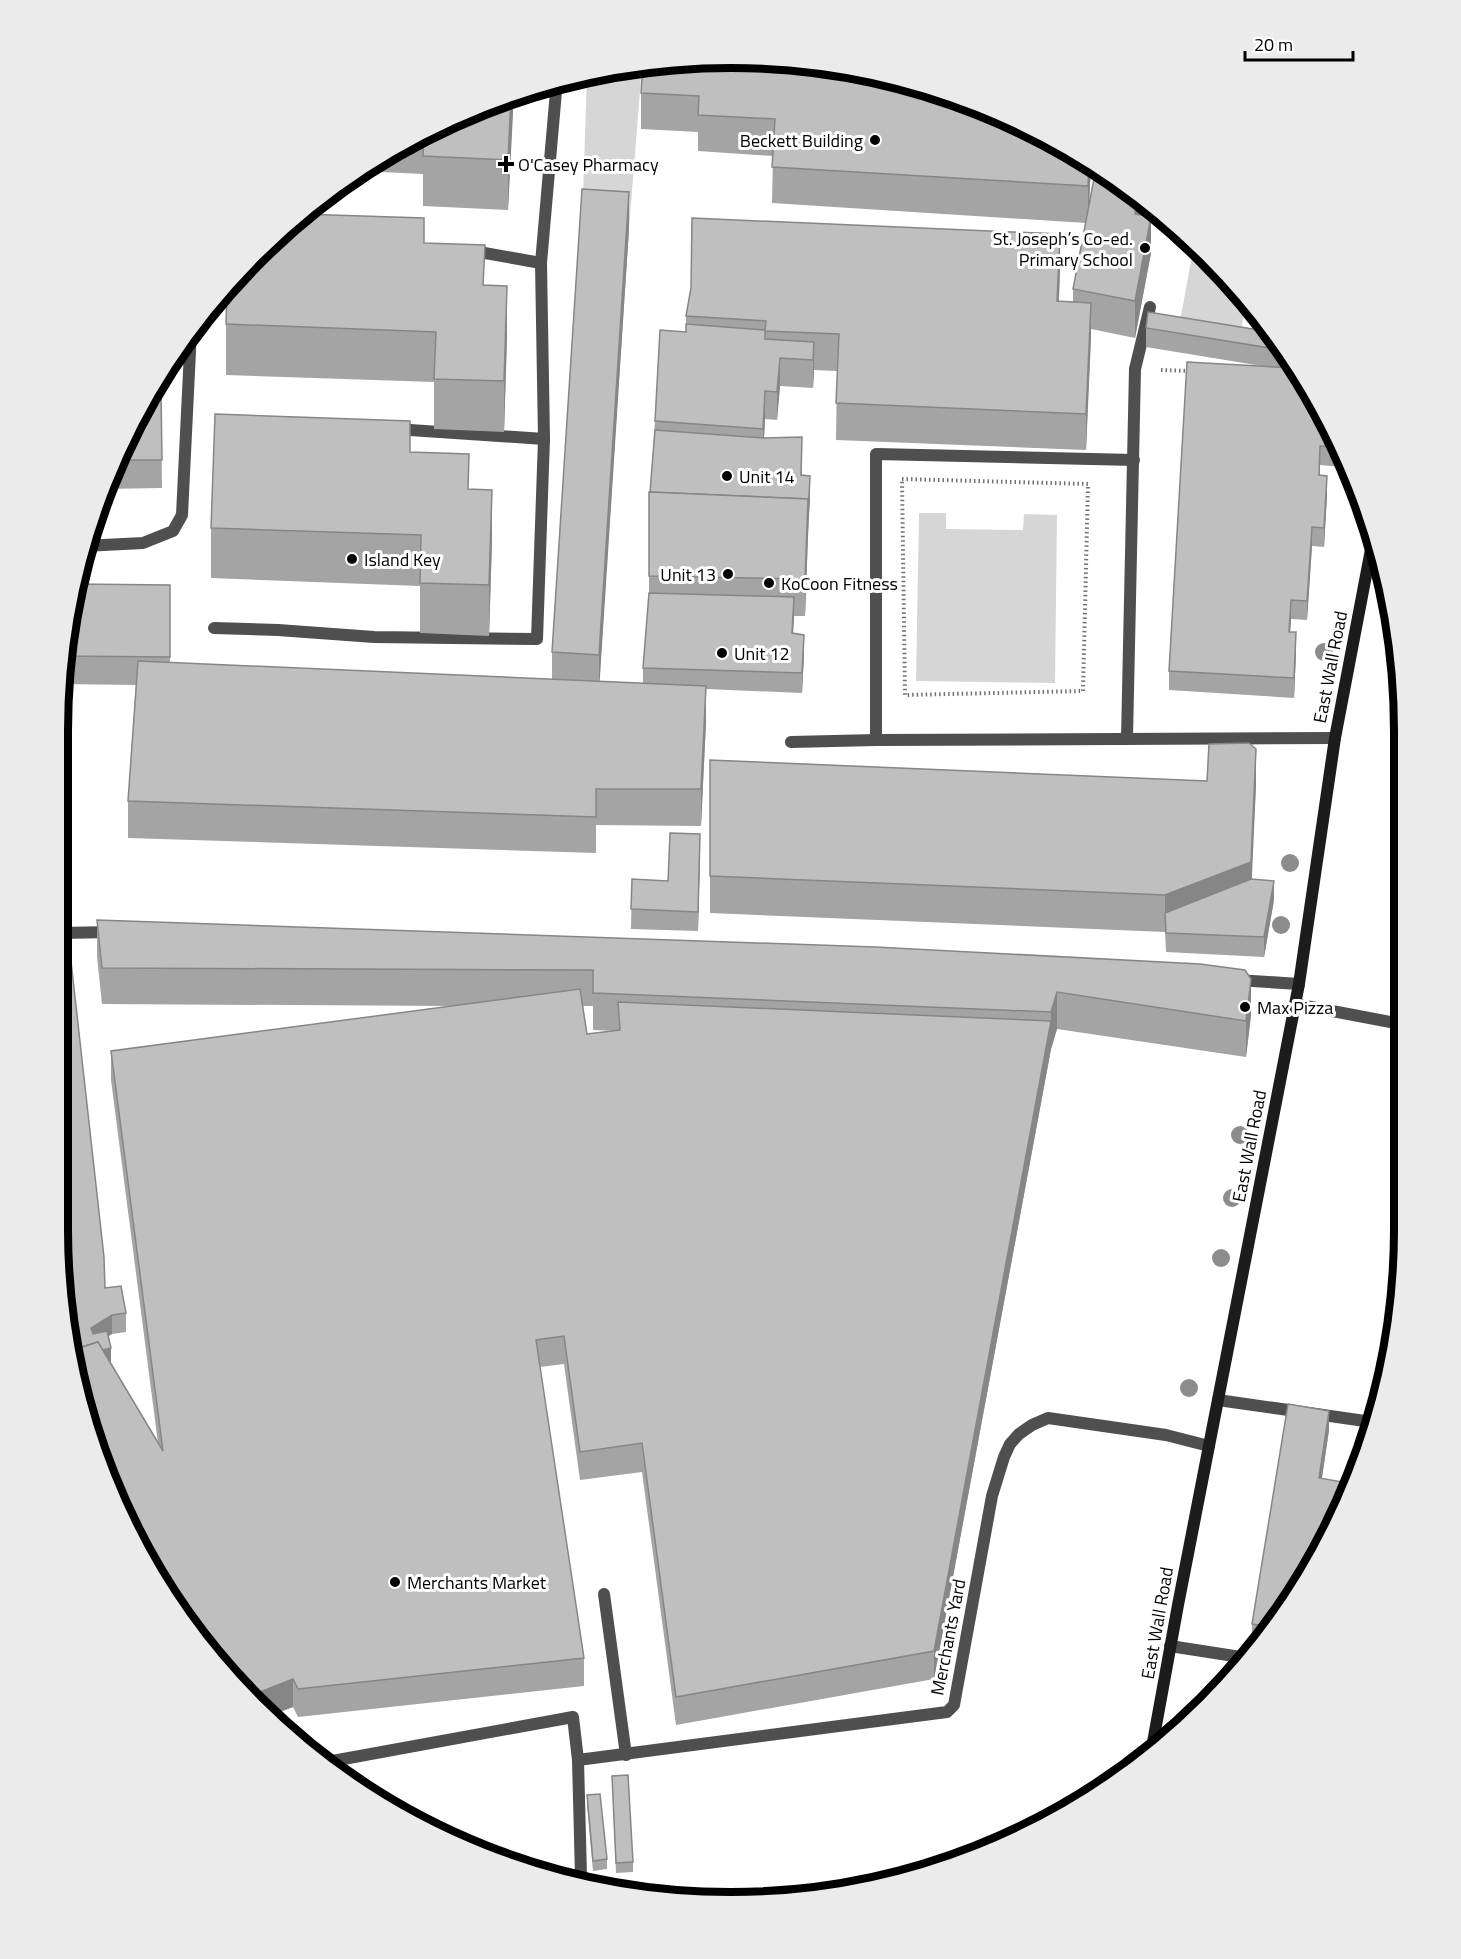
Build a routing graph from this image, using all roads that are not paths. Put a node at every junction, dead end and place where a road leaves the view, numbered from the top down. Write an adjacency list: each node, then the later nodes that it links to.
1 (555, 91): 3 (street)
2 (459, 248): 3 (street)
3 (541, 263): 7 (street)
4 (1150, 307): 8 (street)
5 (190, 347): 9 (street)
6 (378, 428): 7 (street)
7 (544, 439): 11 (street)
8 (1134, 460): 12 (street); 14 (street)
9 (94, 545)
10 (1370, 555): 13 (main road, East Wall Road)
11 (214, 628)
12 (1127, 738): 13 (street); 14 (street)
13 (1335, 738): 19 (main road, East Wall Road)
14 (876, 740): 15 (street)
15 (791, 742)
16 (68, 932): 17 (street)
17 (127, 932)
18 (1227, 980): 19 (street)
19 (1299, 984): 20 (main road, East Wall Road)
20 (1295, 1004): 21 (street); 22 (main road, East Wall Road)
21 (1394, 1023)
22 (1218, 1400): 23 (street); 24 (main road, East Wall Road)
23 (1365, 1421)
24 (1209, 1446): 26 (main road, East Wall Road); 29 (street, Merchants Yard)
25 (604, 1594): 29 (street)
26 (1170, 1646): 27 (street); 28 (main road, East Wall Road)
27 (1237, 1656)
28 (1154, 1738)
29 (626, 1755): 31 (street, Merchants Yard)
30 (336, 1760): 31 (street)
31 (578, 1760): 32 (street)
32 (581, 1874)

